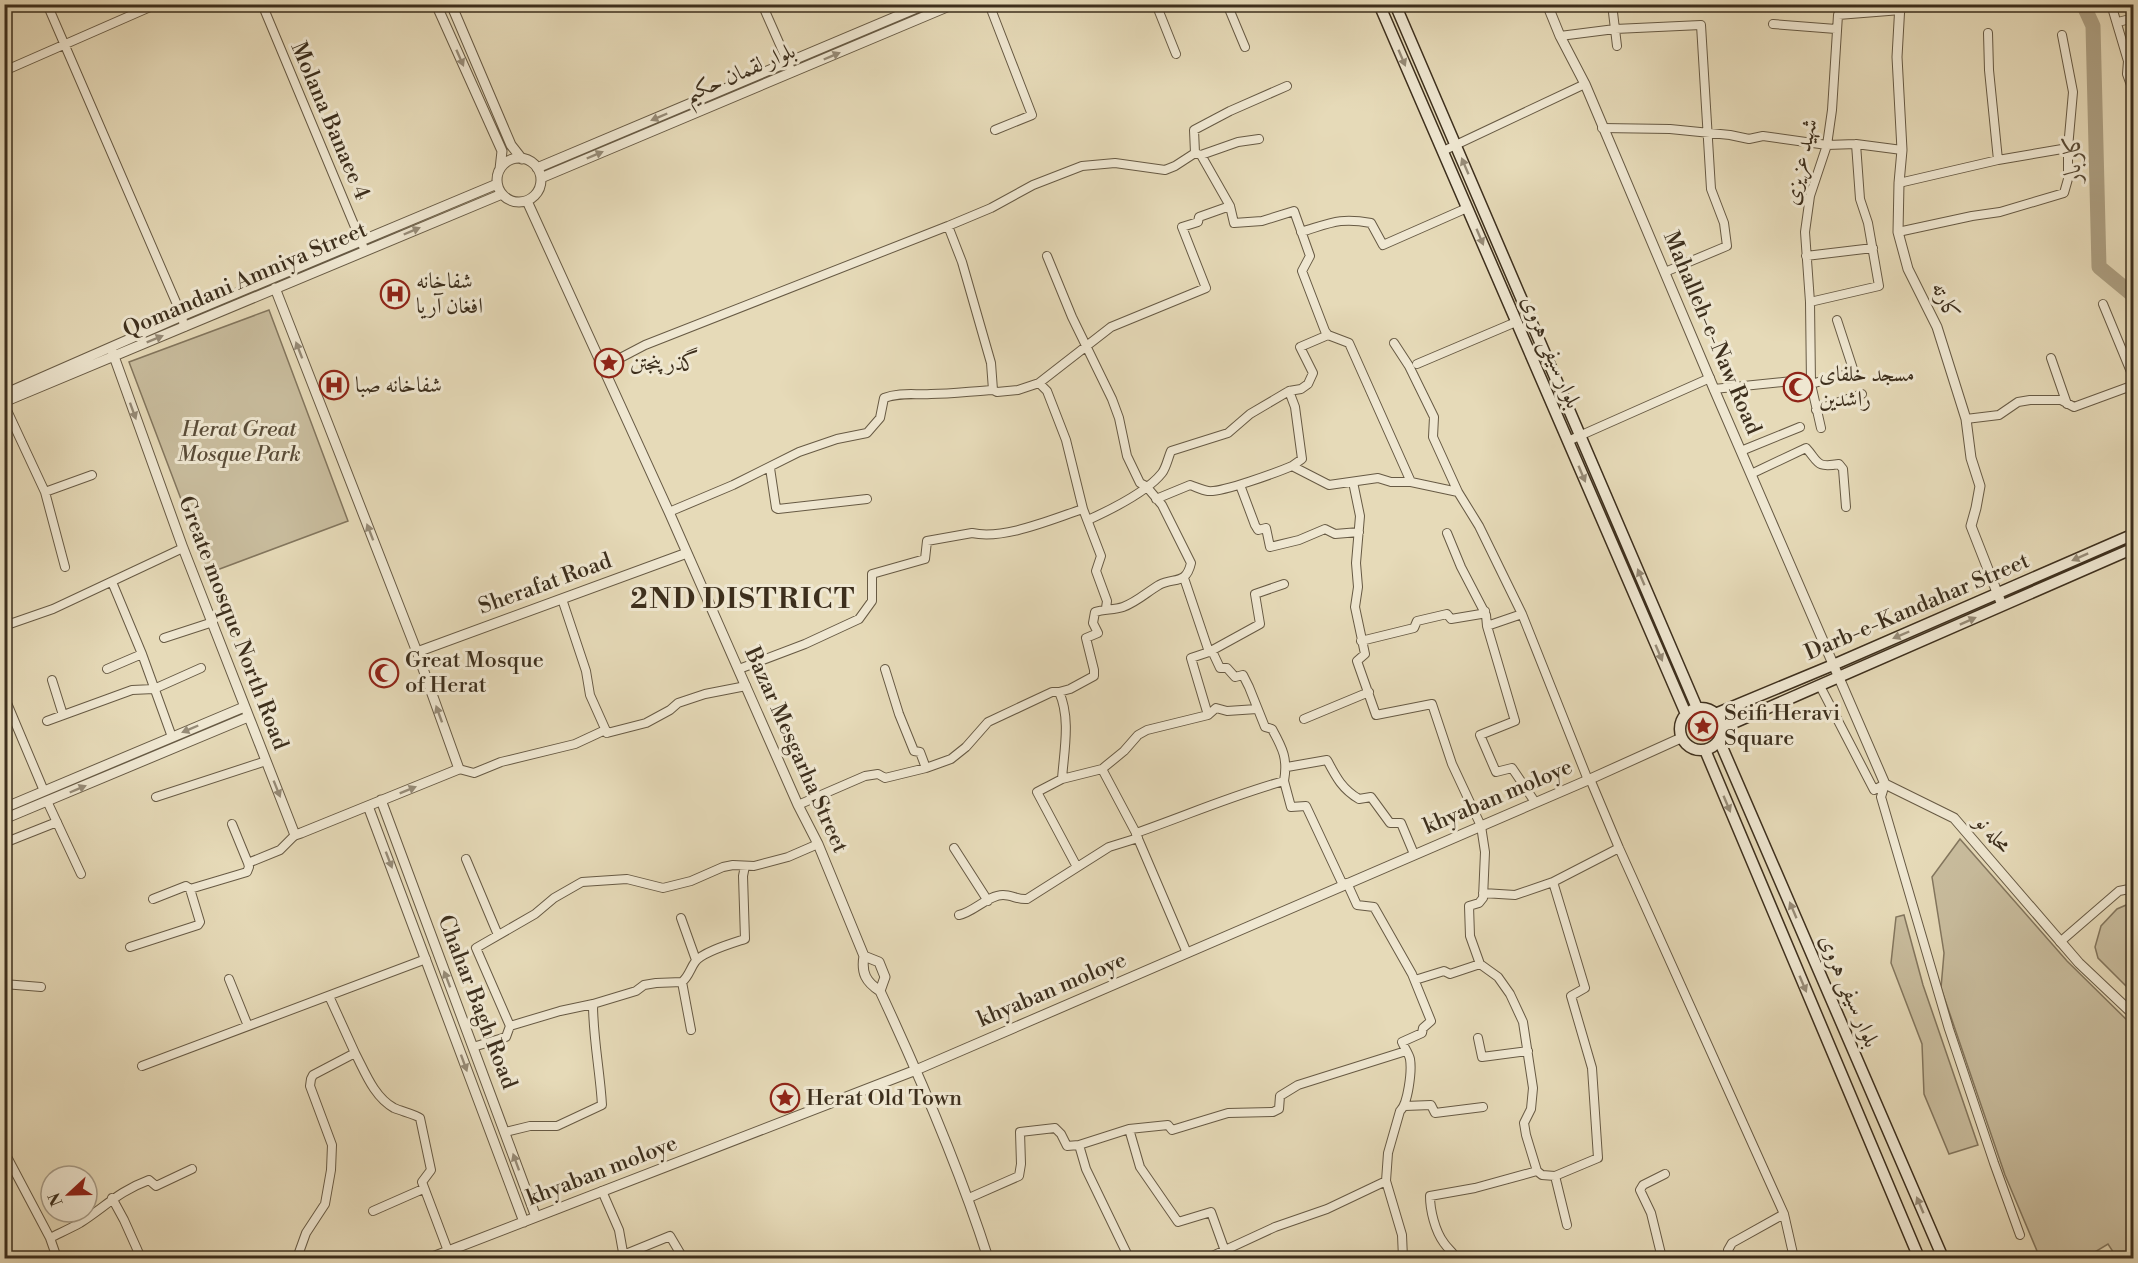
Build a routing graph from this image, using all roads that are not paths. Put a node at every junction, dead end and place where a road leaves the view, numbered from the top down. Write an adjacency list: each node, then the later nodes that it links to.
1 (47, 4): 27 (street)
2 (157, 4): 27 (street)
3 (262, 4): 61 (street, Molana Banaee 4)
4 (436, 4): 50 (street, one-way to 50)
5 (451, 4): 48 (street)
6 (762, 4): 31 (street)
7 (926, 4): 17 (street, بلوار لقمان حکیم)
8 (954, 4): 33 (street, بلوار لقمان حکیم, one-way to 8)
9 (988, 4): 38 (street)
10 (1156, 4): 30 (street)
11 (1227, 4): 29 (street)
12 (1379, 4): 46 (main road, بلوار سیفی هروی, one-way to 46)
13 (1395, 4): 41 (main road, بلوار سیفی هروی)
14 (1547, 4): 26 (street, Mahalleh-e-Naw Road)
15 (1612, 4): 22 (street)
16 (2111, 4): 20 (street)
17 (914, 7): 31 (street, بلوار لقمان حکیم)
18 (1900, 7): 23 (street); 45 (street, کارته)
19 (2133, 18): 20 (street)
20 (2118, 22): 36 (street)
21 (1773, 24): 23 (street)
22 (1615, 29): 26 (street); 28 (street); 39 (street)
23 (1836, 29): 43 (street, شهید عزیزی)
24 (1988, 33): 49 (street)
25 (2062, 35): 44 (street)
26 (1560, 36): 34 (street, Mahalleh-e-Naw Road)
27 (64, 45): 32 (street); 70 (street)
28 (1617, 46)
29 (1245, 47)
30 (1176, 54)
31 (788, 63): 33 (street); 51 (street, بلوار لقمان حکیم, one-way to 51)
32 (4, 71)
33 (792, 72): 51 (street, بلوار لقمان حکیم, one-way to 33)
34 (1585, 84): 37 (street, Mahalleh-e-Naw Road); 41 (street)
35 (1287, 86): 47 (street)
36 (2133, 93)
37 (1602, 128): 39 (street); 66 (street, Mahalleh-e-Naw Road)
38 (995, 130)
39 (1708, 132): 43 (street); 66 (street)
40 (1259, 139): 47 (street)
41 (1456, 144): 46 (street); 97 (main road, بلوار سیفی هروی, one-way to 41)
42 (1856, 144): 43 (street); 45 (street); 62 (street)
43 (1827, 145): 65 (street, شهید عزیزی)
44 (2068, 148): 49 (street); 60 (street)
45 (1902, 150): 52 (street, کارته)
46 (1443, 151): 57 (main road, بلوار سیفی هروی)
47 (1198, 154): 56 (street); 58 (street)
48 (522, 159): 50 (street); 51 (street)
49 (1998, 160): 52 (street)
50 (500, 169): 53 (street)
51 (539, 173): 55 (street)
52 (1899, 183): 60 (street, کارته)
53 (497, 184): 54 (street); 61 (street, Qomandani Amniya Street)
54 (502, 194): 55 (street); 63 (street, Qomandani Amniya Street, one-way to 54)
55 (527, 201): 80 (street, Bazar Mesgarha Street)
56 (1230, 206): 59 (street); 76 (street)
57 (1467, 208): 59 (street); 72 (main road, بلوار سیفی هروی, one-way to 72)
58 (948, 226): 80 (street); 87 (street)
59 (1301, 232): 74 (street)
60 (1898, 232): 94 (street, کارته)
61 (361, 241): 63 (street, Molana Banaee 4); 70 (street, Qomandani Amniya Street)
62 (1873, 248): 65 (street); 68 (street)
63 (365, 251): 67 (street, Qomandani Amniya Street)
64 (1047, 256): 76 (street)
65 (1806, 256): 68 (street, شهید عزیزی)
66 (1665, 273): 81 (street, Mahalleh-e-Naw Road)
67 (275, 288): 73 (street, Qomandani Amniya Street); 137 (street, one-way to 67)
68 (1810, 302): 83 (street, شهید عزیزی)
69 (2103, 304): 82 (street)
70 (182, 316): 73 (street); 77 (street, Qomandani Amniya Street)
71 (1837, 320): 83 (street)
72 (1516, 322): 79 (street); 98 (main road, بلوار سیفی هروی)
73 (184, 327): 77 (street, Qomandani Amniya Street, one-way to 73)
74 (1328, 335): 88 (street); 105 (street)
75 (1394, 343): 109 (street)
76 (1087, 347): 84 (street); 106 (street)
77 (112, 352): 89 (street, Qomandani Amniya Street); 91 (street, Qomandani Amniya Street); 119 (street, Greate mosque North Road, one-way to 119)
78 (2051, 358): 92 (street)
79 (1417, 364)
80 (603, 367): 114 (street, Bazar Mesgarha Street)
81 (1710, 378): 86 (street, Mahalleh-e-Naw Road); 97 (street)
82 (2133, 379)
83 (1811, 381): 86 (street); 93 (street, شهید عزیزی)
84 (1040, 383): 87 (street); 113 (street)
85 (2133, 385): 92 (street)
86 (1714, 388): 99 (street, Mahalleh-e-Naw Road)
87 (993, 390): 101 (street)
88 (1289, 391): 100 (street); 106 (street)
89 (4, 394)
90 (1862, 394): 93 (street)
91 (4, 403): 108 (street)
92 (2067, 404): 94 (street)
93 (1816, 410): 96 (street, شهید عزیزی)
94 (1966, 419): 126 (street, کارته)
95 (1800, 427): 99 (street)
96 (1821, 428)
97 (1580, 435): 98 (street); 154 (main road, بلوار سیفی هروی, one-way to 97)
98 (1568, 441): 156 (main road, بلوار سیفی هروی, one-way to 156)
99 (1741, 451): 102 (street, Mahalleh-e-Naw Road)
100 (1292, 466): 104 (street); 107 (street)
101 (770, 468): 110 (street); 114 (street)
102 (1751, 474): 112 (street); 140 (street, Mahalleh-e-Naw Road)
103 (93, 475): 108 (street)
104 (1353, 482): 105 (street); 116 (street)
105 (1411, 482): 109 (street)
106 (1146, 486): 111 (street); 115 (street)
107 (1240, 486): 111 (street); 116 (street)
108 (45, 492): 122 (street)
109 (1458, 492): 131 (street)
110 (867, 499)
111 (1156, 499): 123 (street)
112 (1846, 507)
113 (1083, 508): 115 (street); 143 (street)
114 (669, 512): 121 (street, Bazar Mesgarha Street)
115 (1088, 520): 129 (street)
116 (1359, 532): 136 (street)
117 (1447, 533): 130 (street)
118 (2133, 534): 126 (main road, Darb-e-Kandahar Street, one-way to 126)
119 (183, 548): 124 (street); 132 (street, Greate mosque North Road)
120 (2133, 548): 128 (main road, Darb-e-Kandahar Street)
121 (687, 553): 127 (street, Sherafat Road); 143 (street, Bazar Mesgarha Street)
122 (64, 567)
123 (1184, 578): 129 (street); 138 (street)
124 (112, 582): 133 (street); 139 (street)
125 (1284, 584): 138 (street)
126 (1998, 594): 128 (street, کارته); 140 (main road, Darb-e-Kandahar Street, one-way to 140)
127 (562, 599): 137 (street, Sherafat Road); 164 (street)
128 (2002, 605): 145 (main road, Darb-e-Kandahar Street, one-way to 128)
129 (1106, 609): 150 (street)
130 (1485, 611): 134 (street); 136 (street)
131 (1522, 614): 134 (street); 175 (street)
132 (213, 622): 135 (street); 153 (street, Greate mosque North Road)
133 (4, 626)
134 (1487, 626): 182 (street)
135 (164, 638)
136 (1361, 641): 151 (street)
137 (417, 652): 173 (street, one-way to 137)
138 (1209, 652): 155 (street); 159 (street)
139 (142, 654): 142 (street); 149 (street)
140 (1833, 665): 145 (street, Mahalleh-e-Naw Road); 157 (main road, Darb-e-Kandahar Street)
141 (201, 668): 149 (street)
142 (107, 669)
143 (739, 669): 147 (street, Bazar Mesgarha Street)
144 (885, 669): 171 (street)
145 (1839, 678): 148 (main road, Darb-e-Kandahar Street); 177 (street)
146 (52, 680): 158 (street)
147 (746, 686): 164 (street); 184 (street, Bazar Mesgarha Street)
148 (1820, 686): 163 (main road, Darb-e-Kandahar Street); 177 (street)
149 (154, 688): 158 (street); 165 (street)
150 (1059, 692): 171 (street); 174 (street)
151 (1369, 692): 161 (street); 189 (street)
152 (4, 696): 178 (street)
153 (244, 707): 160 (street, Greate mosque North Road); 165 (street, one-way to 165)
154 (1697, 708): 156 (main road); 157 (main road)
155 (1257, 709): 159 (street); 170 (street)
156 (1686, 714): 166 (main road)
157 (1715, 714): 163 (main road)
158 (63, 715): 162 (street)
159 (1208, 715): 172 (street)
160 (248, 717): 169 (street, Greate mosque North Road); 181 (street, one-way to 160)
161 (1304, 719)
162 (47, 721)
163 (1722, 728): 167 (main road)
164 (607, 733): 173 (street)
165 (172, 737): 178 (street)
166 (1682, 738): 168 (main road); 175 (street, khyaban moloye)
167 (1719, 740): 168 (main road); 225 (main road, بلوار سیفی هروی, one-way to 167)
168 (1704, 750): 227 (main road, بلوار سیفی هروی, one-way to 227)
169 (266, 761): 179 (street); 190 (street, Greate mosque North Road, one-way to 190)
170 (1287, 766): 176 (street); 196 (street)
171 (926, 768): 184 (street)
172 (1102, 769): 174 (street); 191 (street)
173 (459, 770): 180 (street, one-way to 173)
174 (1062, 779): 200 (street)
175 (1589, 780): 182 (street, khyaban moloye); 195 (street)
176 (1284, 781): 191 (street); 203 (street)
177 (1885, 784): 212 (street, محله نو); 260 (street)
178 (44, 791): 185 (street)
179 (156, 797)
180 (381, 800): 183 (street); 234 (street, Chahar Bagh Road, one-way to 180)
181 (47, 801): 186 (street); 187 (street)
182 (1535, 802): 189 (street, khyaban moloye)
183 (368, 806): 190 (street); 216 (street, Chahar Bagh Road, one-way to 216)
184 (798, 806): 193 (street, Bazar Mesgarha Street)
185 (4, 808)
186 (4, 819)
187 (57, 822): 192 (street); 201 (street)
188 (232, 825): 198 (street)
189 (1481, 826): 196 (street, khyaban moloye); 206 (street)
190 (295, 835): 198 (street)
191 (1137, 835): 200 (street); 214 (street)
192 (4, 843)
193 (818, 844): 199 (street); 215 (street, Bazar Mesgarha Street)
194 (954, 848): 208 (street)
195 (1619, 848): 202 (street); 256 (street)
196 (1414, 854): 203 (street, khyaban moloye)
197 (466, 860): 211 (street)
198 (248, 863): 205 (street)
199 (745, 866): 211 (street); 217 (street)
200 (1077, 867): 208 (street)
201 (81, 874)
202 (1553, 882): 206 (street); 249 (street)
203 (1345, 884): 214 (street, khyaban moloye); 220 (street)
204 (2133, 888): 212 (street)
205 (190, 889): 207 (street); 213 (street)
206 (1483, 893): 218 (street)
207 (153, 899)
208 (988, 901): 209 (street)
209 (959, 915)
210 (681, 918): 217 (street)
211 (498, 935): 231 (street)
212 (2060, 942): 229 (street, محله نو)
213 (130, 947)
214 (1187, 953): 239 (street, khyaban moloye)
215 (864, 956): 224 (street, Bazar Mesgarha Street); 224 (street, Bazar Mesgarha Street)
216 (426, 959): 226 (street); 258 (street, Chahar Bagh Road, one-way to 258)
217 (696, 960): 221 (street)
218 (1480, 964): 220 (street); 236 (street)
219 (229, 979): 230 (street)
220 (1415, 980): 235 (street)
221 (682, 982): 228 (street); 232 (street)
222 (4, 984): 223 (street)
223 (41, 987)
224 (880, 992): 239 (street, Bazar Mesgarha Street)
225 (1830, 995): 227 (main road); 279 (main road, بلوار سیفی هروی, one-way to 225)
226 (329, 996): 230 (street); 237 (street)
227 (1812, 1003): 278 (main road, بلوار سیفی هروی)
228 (592, 1004): 231 (street); 243 (street)
229 (2133, 1015)
230 (248, 1026): 238 (street)
231 (510, 1026): 234 (street)
232 (691, 1030)
233 (1478, 1038): 236 (street)
234 (473, 1047): 243 (street, Chahar Bagh Road)
235 (1406, 1051): 240 (street); 242 (street)
236 (1528, 1051): 247 (street)
237 (355, 1053): 251 (street); 266 (street)
238 (142, 1066)
239 (916, 1070): 252 (street, khyaban moloye); 254 (street, Bazar Mesgarha Street)
240 (1405, 1106): 241 (street); 250 (street)
241 (1483, 1107)
242 (1129, 1129): 244 (street); 263 (street)
243 (505, 1132): 257 (street, Chahar Bagh Road, one-way to 243)
244 (1079, 1145): 254 (street); 271 (street)
245 (4, 1151): 261 (street)
246 (192, 1169): 253 (street)
247 (1538, 1171): 249 (street); 274 (street)
248 (1665, 1174): 275 (street)
249 (1555, 1176): 259 (street)
250 (1386, 1181): 263 (street); 273 (street)
251 (423, 1190): 255 (street); 262 (street)
252 (602, 1191): 257 (street, khyaban moloye); 268 (street)
253 (112, 1198): 261 (street); 265 (street)
254 (969, 1198): 270 (street, Bazar Mesgarha Street)
255 (373, 1211)
256 (1784, 1214): 276 (street); 277 (street)
257 (536, 1217): 258 (street, khyaban moloye)
258 (524, 1222): 262 (street, khyaban moloye)
259 (1567, 1225)
260 (2020, 1235)
261 (50, 1238): 264 (street)
262 (448, 1251): 267 (street, khyaban moloye)
263 (1221, 1255): 272 (street)
264 (57, 1258)
265 (141, 1258)
266 (297, 1258)
267 (430, 1258)
268 (621, 1258): 269 (street)
269 (683, 1258)
270 (988, 1258)
271 (1129, 1258)
272 (1208, 1258)
273 (1403, 1258)
274 (1456, 1258)
275 (1662, 1258)
276 (1731, 1258)
277 (1794, 1258)
278 (1919, 1258)
279 (1943, 1258)

